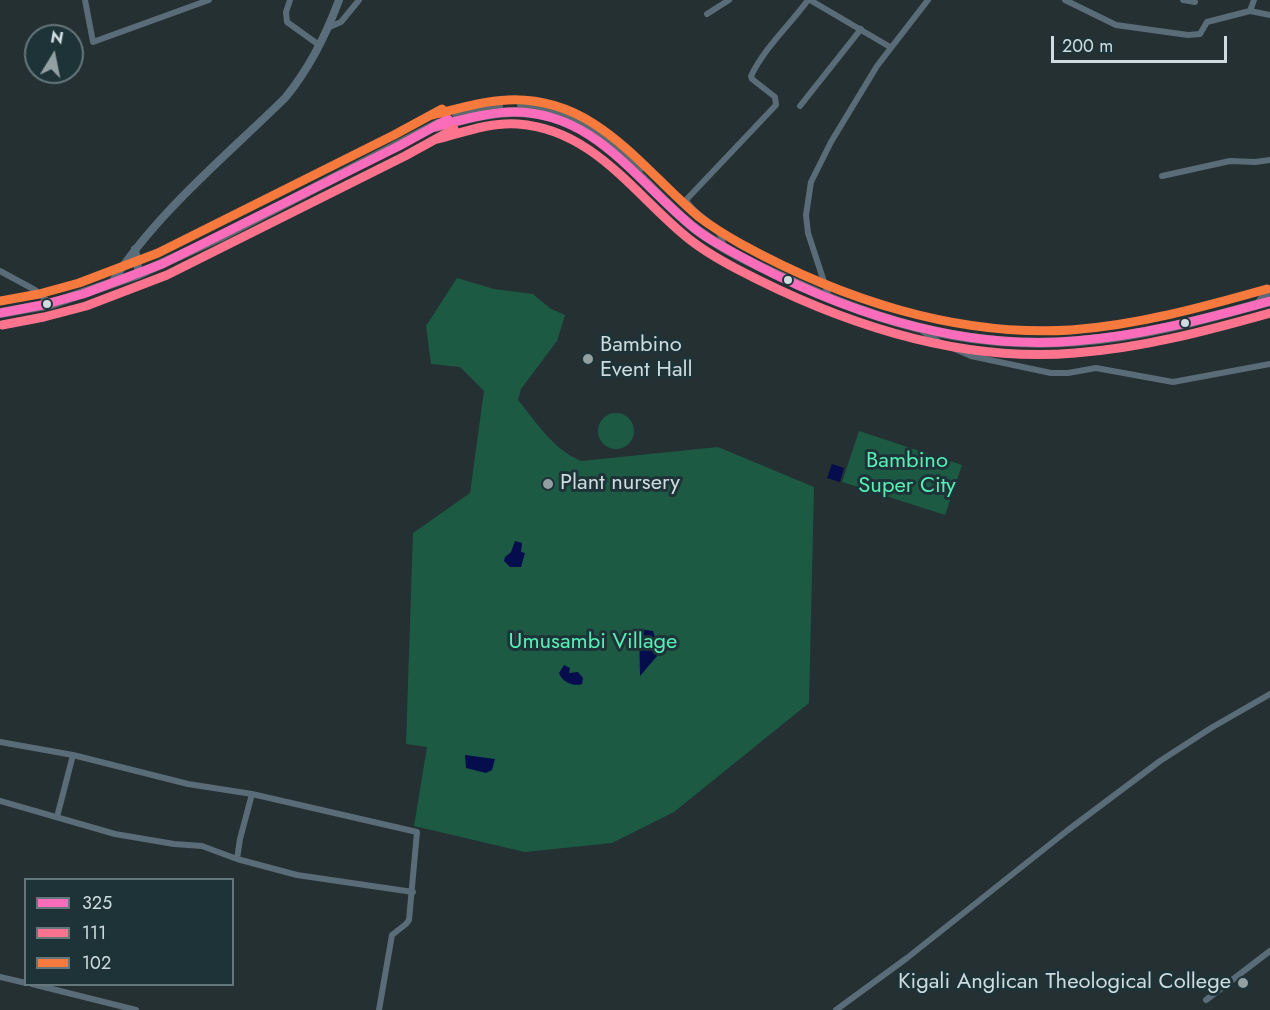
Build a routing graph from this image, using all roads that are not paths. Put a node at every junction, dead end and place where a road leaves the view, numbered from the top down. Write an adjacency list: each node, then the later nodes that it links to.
1 (85, 0): 2 (street)
2 (209, 0)
3 (290, 0): 18 (street)
4 (339, 0): 16 (street)
5 (359, 0): 16 (street)
6 (729, 0): 14 (street)
7 (809, 0): 17 (street); 23 (street)
8 (928, 0): 19 (street)
9 (1065, 0): 13 (street)
10 (1183, 0): 12 (street)
11 (1254, 0): 13 (street)
12 (1195, 2)
13 (1250, 11): 15 (street)
14 (707, 14)
15 (1270, 15)
16 (327, 28): 18 (street)
17 (861, 29): 19 (street); 20 (street)
18 (319, 45): 24 (street)
19 (891, 47): 29 (street)
20 (800, 106)
21 (1270, 160): 22 (street)
22 (1162, 176)
23 (723, 247): 26 (highway); 29 (highway)
24 (135, 249): 26 (street); 27 (street)
25 (0, 271): 31 (street)
26 (139, 274): 27 (highway)
27 (111, 284): 31 (highway)
28 (1270, 292): 32 (street)
29 (830, 299): 34 (highway)
30 (1270, 301): 32 (highway)
31 (51, 304): 33 (highway)
32 (1256, 305): 34 (highway)
33 (0, 313)
34 (917, 328): 35 (street)
35 (1270, 364)
36 (1270, 694): 51 (street)
37 (0, 742): 38 (street)
38 (73, 755): 39 (street); 41 (street)
39 (252, 794): 42 (street); 43 (street)
40 (0, 801): 41 (street)
41 (57, 817): 42 (street)
42 (237, 859): 43 (street)
43 (413, 892): 50 (street)
44 (1270, 951): 48 (street)
45 (0, 976): 46 (street)
46 (24, 982)
47 (40, 986): 49 (street)
48 (1206, 1000)
49 (136, 1010)
50 (379, 1010)
51 (836, 1010)

